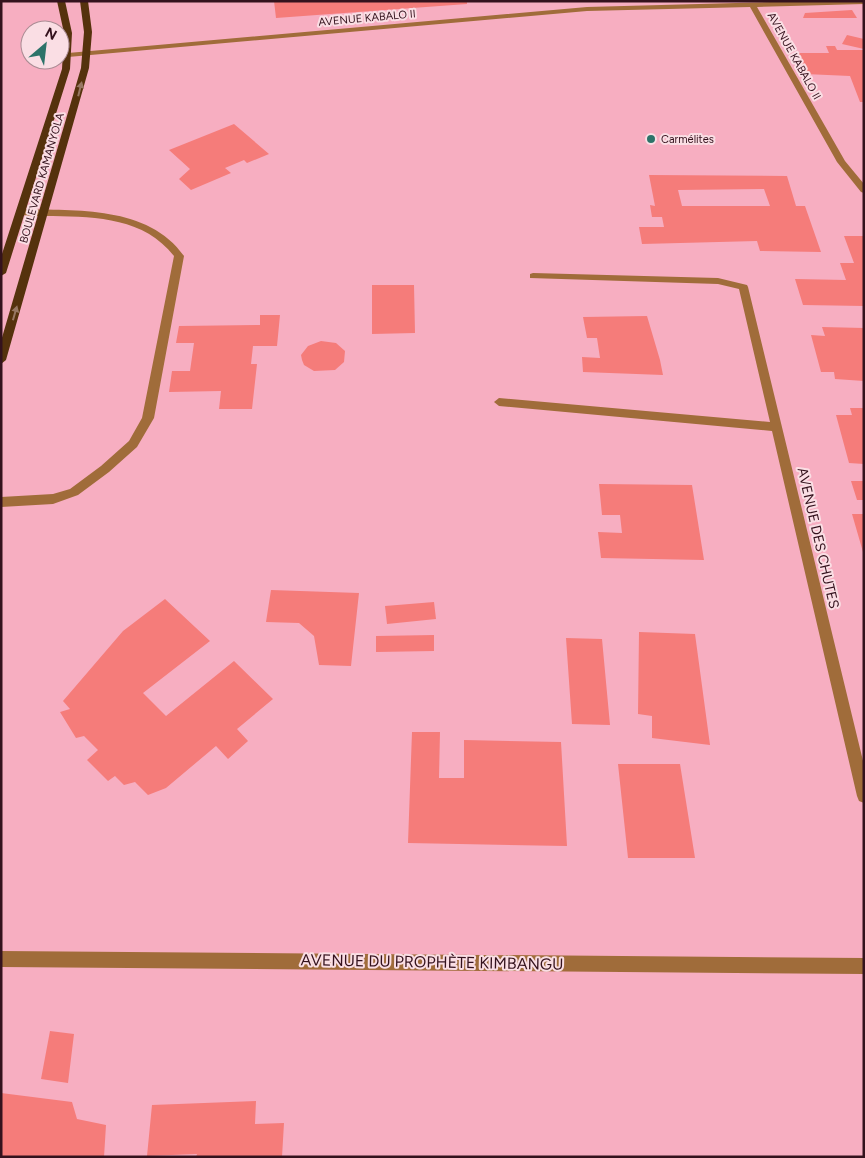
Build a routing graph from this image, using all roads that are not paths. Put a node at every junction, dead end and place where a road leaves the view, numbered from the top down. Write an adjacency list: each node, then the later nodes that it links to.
1 (61, 1): 5 (main road, BOULEVARD KAMANYOLA)
2 (84, 1): 6 (main road, BOULEVARD KAMANYOLA)
3 (864, 2): 4 (street)
4 (753, 6): 6 (street, AVENUE KABALO II); 9 (street, AVENUE KABALO II)
5 (65, 20)
6 (87, 54): 7 (street, AVENUE KABALO II); 11 (main road, BOULEVARD KAMANYOLA, one-way to 6)
7 (70, 55)
8 (65, 70): 10 (main road, BOULEVARD KAMANYOLA)
9 (864, 190)
10 (21, 212): 11 (street); 12 (main road, BOULEVARD KAMANYOLA)
11 (44, 213): 14 (main road, BOULEVARD KAMANYOLA, one-way to 11); 17 (street)
12 (1, 273)
13 (533, 276): 16 (street, AVENUE DES CHUTES)
14 (1, 360)
15 (499, 402): 16 (street)
16 (776, 427): 18 (street, AVENUE DES CHUTES)
17 (1, 502)
18 (864, 796)
19 (1, 958): 20 (street, AVENUE DU PROPHÈTE KIMBANGU)
20 (864, 966)

